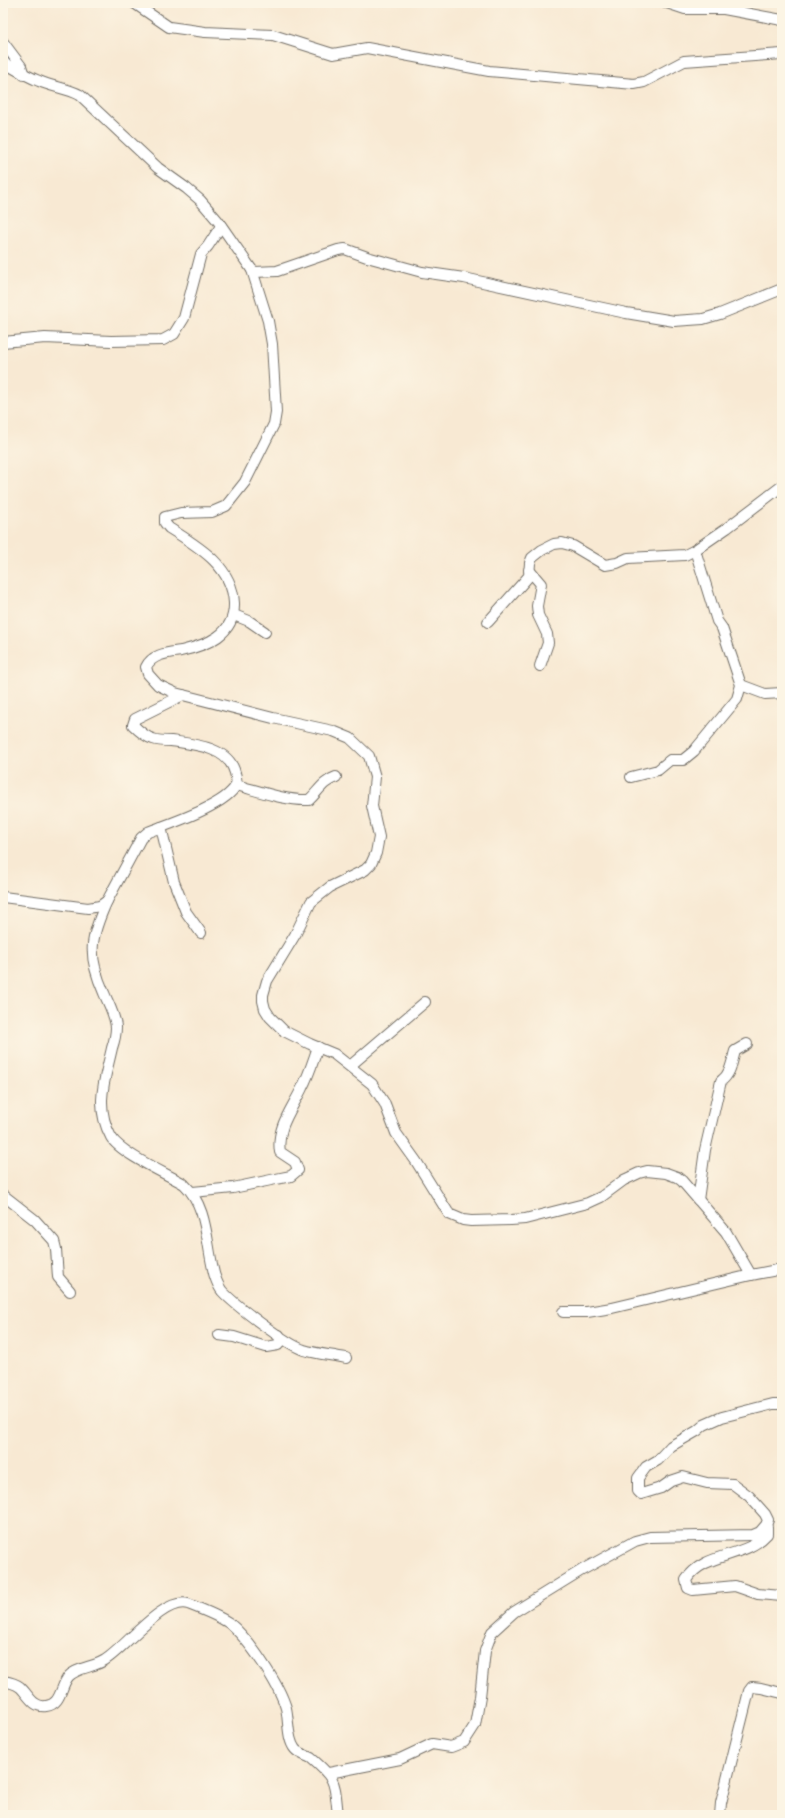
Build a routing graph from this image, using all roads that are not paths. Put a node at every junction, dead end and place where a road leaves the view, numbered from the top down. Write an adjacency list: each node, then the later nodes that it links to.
1 (134, 3): 5 (street)
2 (667, 3): 3 (street)
3 (782, 20)
4 (3, 42): 7 (street)
5 (782, 54)
6 (3, 62): 7 (street)
7 (24, 75): 8 (street)
8 (221, 226): 9 (street); 11 (street)
9 (252, 270): 10 (street); 15 (street)
10 (782, 289)
11 (6, 339)
12 (782, 486): 13 (street)
13 (695, 550): 14 (street); 19 (street)
14 (529, 570): 16 (street); 18 (street)
15 (234, 615): 17 (street); 21 (street)
16 (488, 622)
17 (265, 632)
18 (540, 666)
19 (741, 685): 20 (street); 23 (street)
20 (782, 693)
21 (183, 695): 24 (street); 31 (street)
22 (336, 777): 24 (street)
23 (630, 777)
24 (236, 785): 25 (street)
25 (161, 827): 27 (street); 28 (street)
26 (3, 897): 27 (street)
27 (107, 901): 33 (street)
28 (201, 933)
29 (425, 1002): 32 (street)
30 (747, 1044): 35 (street)
31 (318, 1047): 32 (street); 33 (street)
32 (350, 1066): 35 (street)
33 (193, 1192): 41 (street)
34 (3, 1195): 38 (street)
35 (698, 1200): 37 (street)
36 (782, 1268): 37 (street)
37 (751, 1275): 39 (street)
38 (70, 1291)
39 (563, 1312)
40 (219, 1334): 41 (street)
41 (279, 1335): 42 (street)
42 (346, 1358)
43 (782, 1404): 44 (street)
44 (766, 1525): 45 (street); 48 (street)
45 (782, 1596)
46 (3, 1681): 48 (street)
47 (782, 1693): 50 (street)
48 (329, 1773): 49 (street)
49 (338, 1815)
50 (720, 1815)

